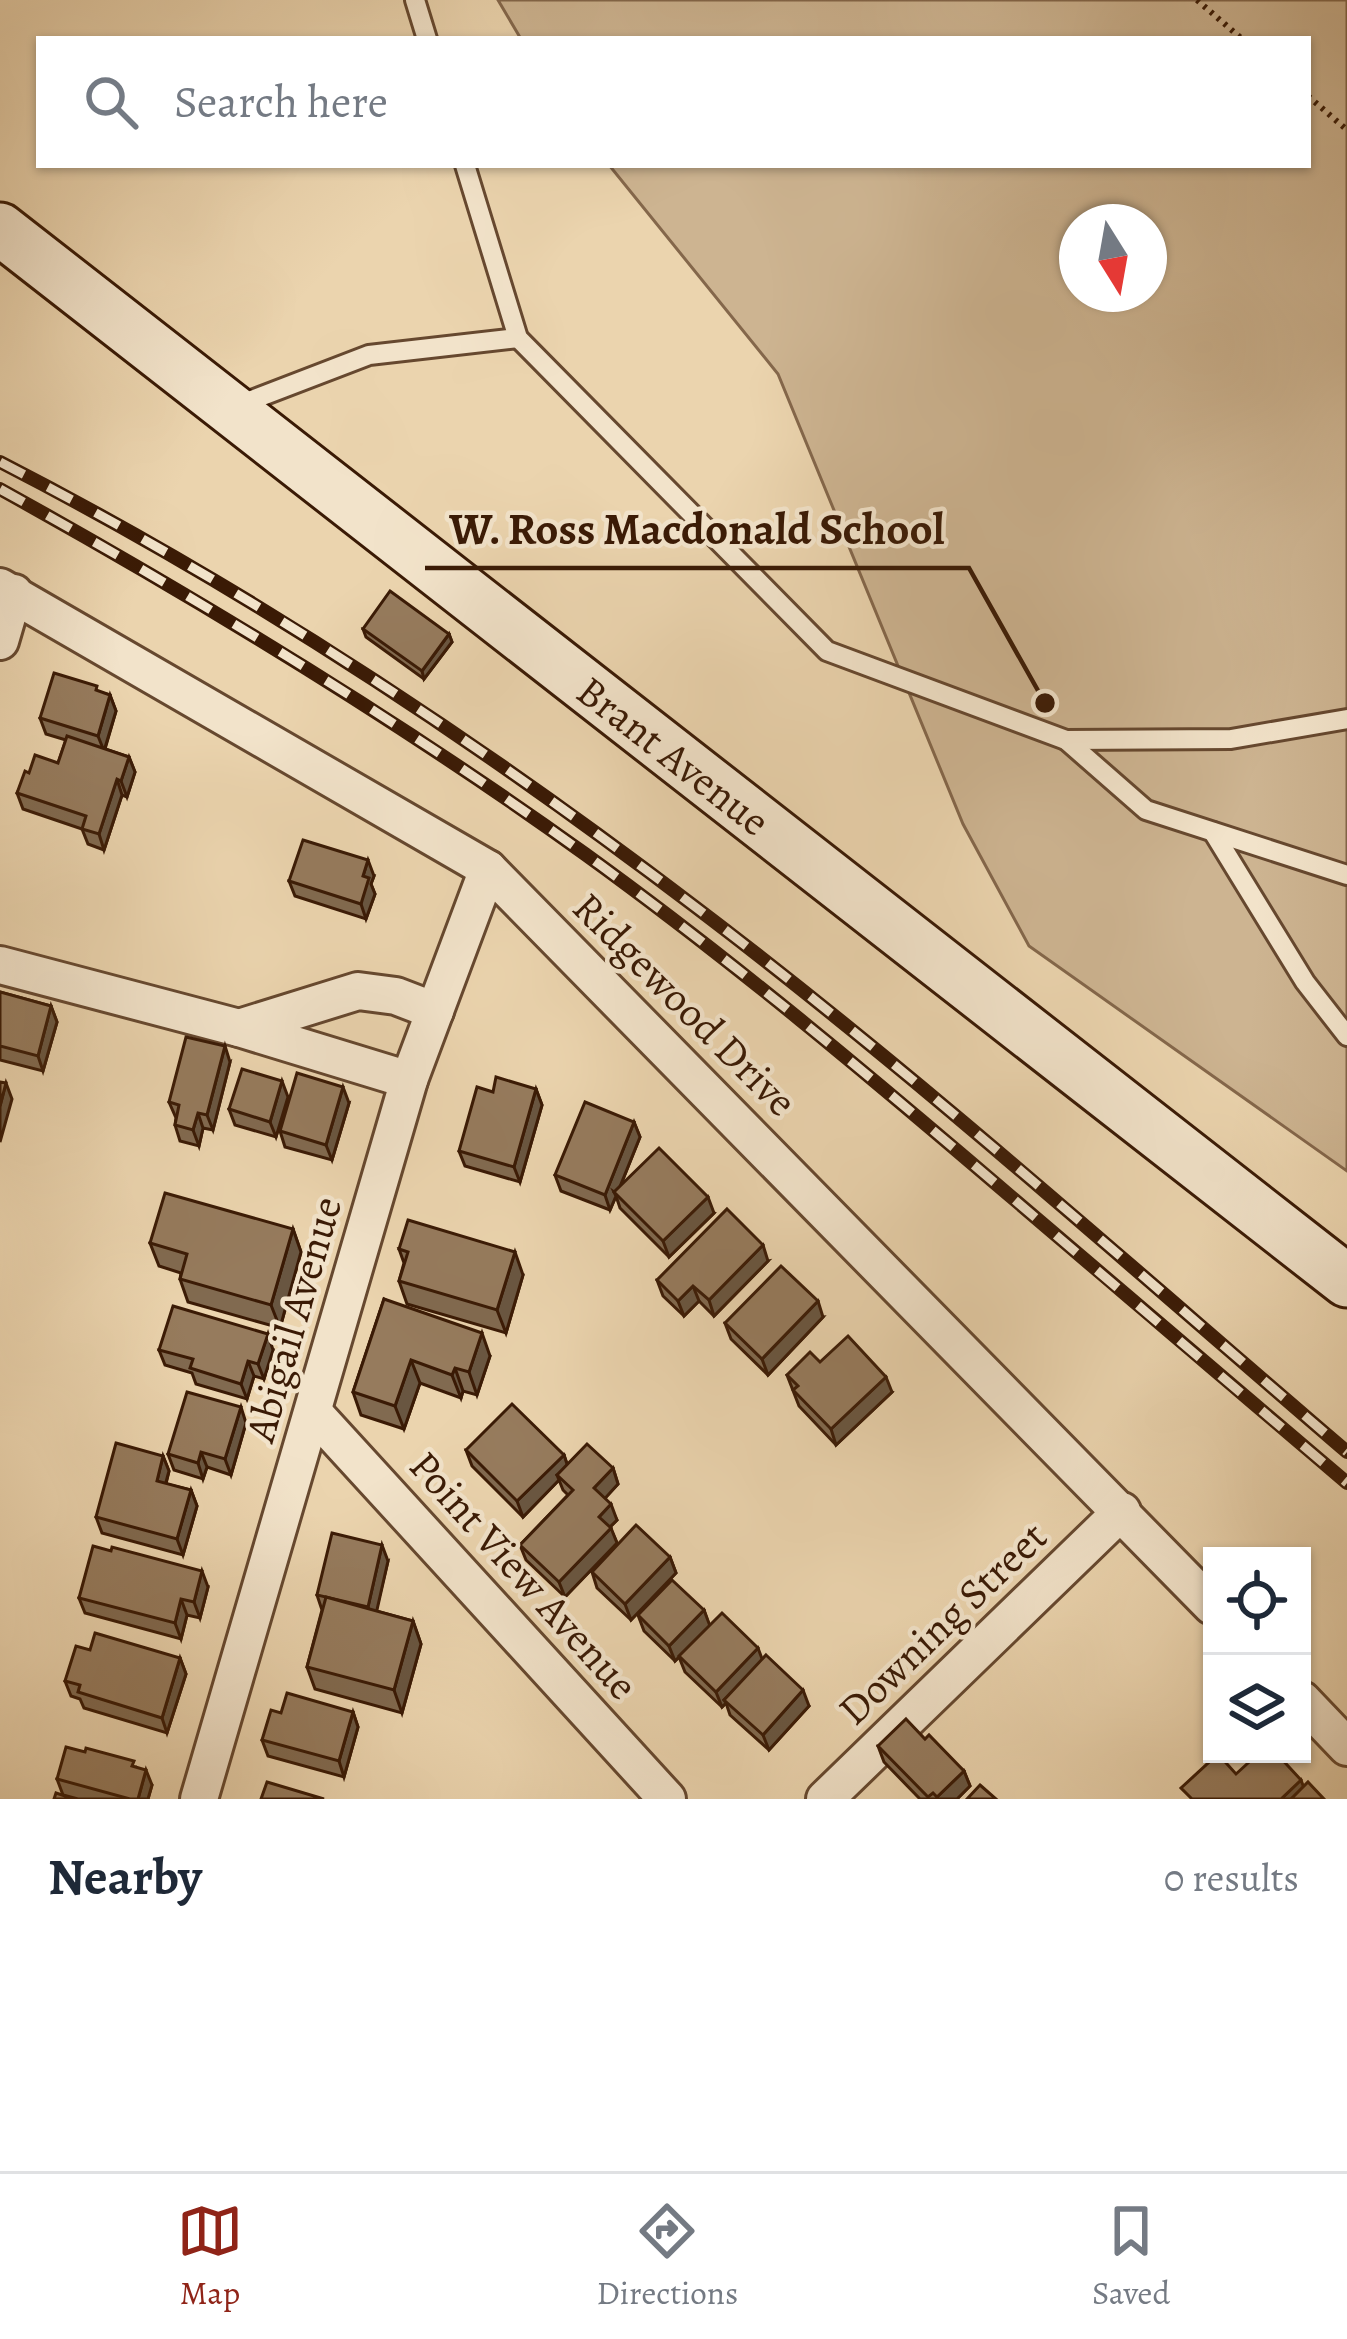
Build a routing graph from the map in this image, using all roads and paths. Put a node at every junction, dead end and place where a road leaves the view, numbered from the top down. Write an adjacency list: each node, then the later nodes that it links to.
1 (415, 0): 3 (lane)
2 (1197, 0): 4 (path)
3 (426, 36)
4 (1239, 36)
5 (1311, 99): 6 (path)
6 (1347, 130)
7 (466, 168): 9 (lane)
8 (0, 229): 10 (main road, Brant Avenue)
9 (518, 338): 10 (lane); 14 (lane)
10 (230, 408): 23 (main road, Brant Avenue)
11 (7, 590): 12 (street); 16 (street, Ridgewood Drive)
12 (0, 641)
13 (1347, 719): 14 (lane)
14 (1066, 740): 15 (lane)
15 (1213, 832): 17 (lane); 21 (lane)
16 (488, 869): 19 (street, Abigail Avenue); 25 (street, Ridgewood Drive)
17 (1347, 875)
18 (0, 964): 20 (street)
19 (435, 1010): 20 (street); 22 (street, Abigail Avenue)
20 (239, 1028): 22 (street)
21 (1347, 1036)
22 (409, 1080): 24 (street, Abigail Avenue)
23 (1347, 1281)
24 (313, 1412): 29 (street, Abigail Avenue); 30 (street, Point View Avenue)
25 (1122, 1511): 26 (street, Ridgewood Drive); 31 (street, Downing Street)
26 (1203, 1596)
27 (1311, 1710): 28 (street)
28 (1347, 1748)
29 (199, 1799)
30 (668, 1799)
31 (824, 1799)

